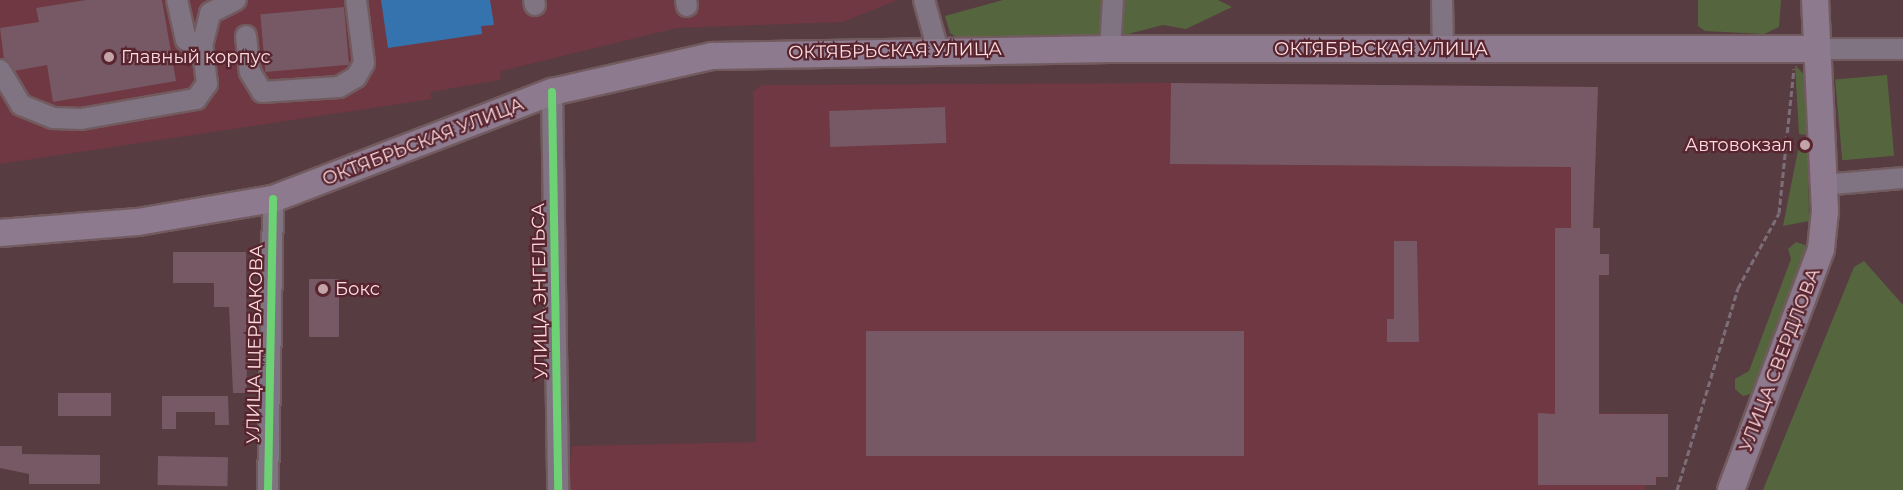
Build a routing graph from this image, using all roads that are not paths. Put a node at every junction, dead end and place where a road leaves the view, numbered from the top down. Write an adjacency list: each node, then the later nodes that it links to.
1 (177, 0): 9 (street)
2 (236, 0): 9 (street)
3 (356, 0): 8 (street)
4 (1113, 0): 10 (street)
5 (1442, 0): 11 (street)
6 (1815, 0): 12 (main road, УЛИЦА СВЕРДЛОВА)
7 (928, 1): 14 (street)
8 (246, 36)
9 (202, 46): 15 (street)
10 (1110, 49): 11 (main road, ОКТЯБРЬСКАЯ УЛИЦА); 14 (main road, ОКТЯБРЬСКАЯ УЛИЦА)
11 (1443, 49): 12 (main road, ОКТЯБРЬСКАЯ УЛИЦА)
12 (1806, 49): 13 (street); 18 (main road, УЛИЦА СВЕРДЛОВА)
13 (1903, 49)
14 (938, 50): 16 (main road, ОКТЯБРЬСКАЯ УЛИЦА)
15 (0, 70)
16 (552, 92): 19 (main road, ОКТЯБРЬСКАЯ УЛИЦА); 22 (street, УЛИЦА ЭНГЕЛЬСА)
17 (1903, 178): 18 (street)
18 (1823, 185): 23 (main road, УЛИЦА СВЕРДЛОВА)
19 (273, 199): 20 (main road, ОКТЯБРЬСКАЯ УЛИЦА); 21 (street, УЛИЦА ЩЕРБАКОВА)
20 (0, 232)
21 (268, 490)
22 (558, 490)
23 (1731, 490)

